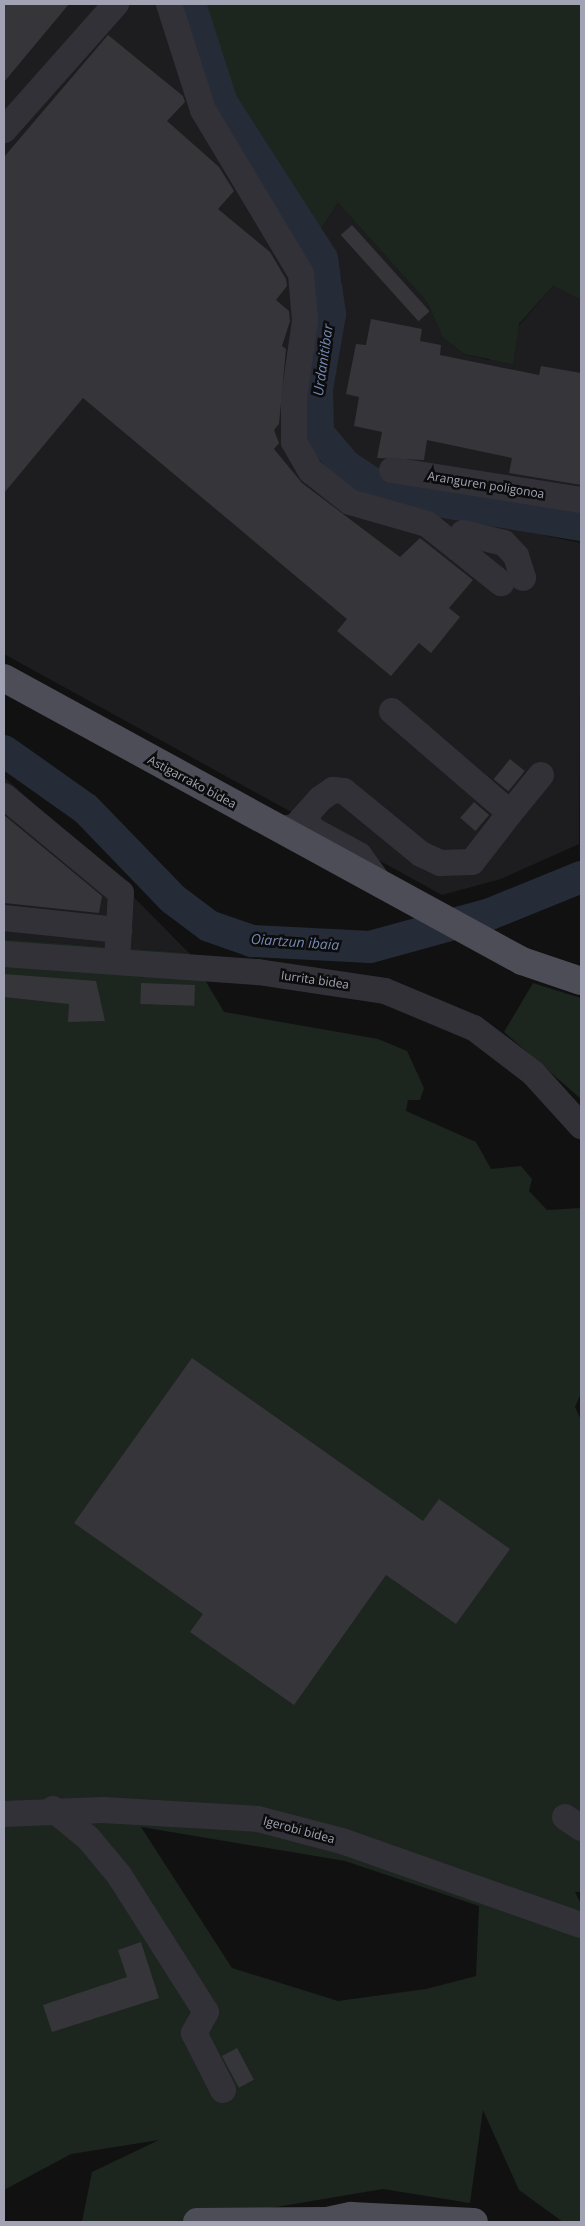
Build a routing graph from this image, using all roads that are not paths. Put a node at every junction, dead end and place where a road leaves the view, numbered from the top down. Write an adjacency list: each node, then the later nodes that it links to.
1 (116, 4): 3 (street)
2 (169, 4): 6 (street)
3 (4, 130)
4 (392, 470): 5 (street, Aranguren poligonoa)
5 (581, 500)
6 (463, 533)
7 (4, 678): 13 (main road, Astigarrako bidea)
8 (392, 711): 12 (street)
9 (541, 775): 12 (street)
10 (4, 796): 16 (street)
11 (313, 808): 12 (street); 13 (street); 14 (street)
12 (510, 813)
13 (279, 829): 14 (main road, Astigarrako bidea)
14 (381, 885): 19 (main road, Astigarrako bidea)
15 (4, 918): 16 (street)
16 (119, 930): 18 (street)
17 (4, 954): 18 (street, Iurrita bidea)
18 (117, 961): 20 (street, Iurrita bidea)
19 (581, 981)
20 (581, 1126)
21 (53, 1809): 22 (street, Igerobi bidea); 23 (street, Igerobi bidea); 24 (street)
22 (4, 1814)
23 (581, 1925)
24 (223, 2090)
25 (197, 2222): 26 (main road)
26 (328, 2222): 27 (main road)
27 (474, 2222)

